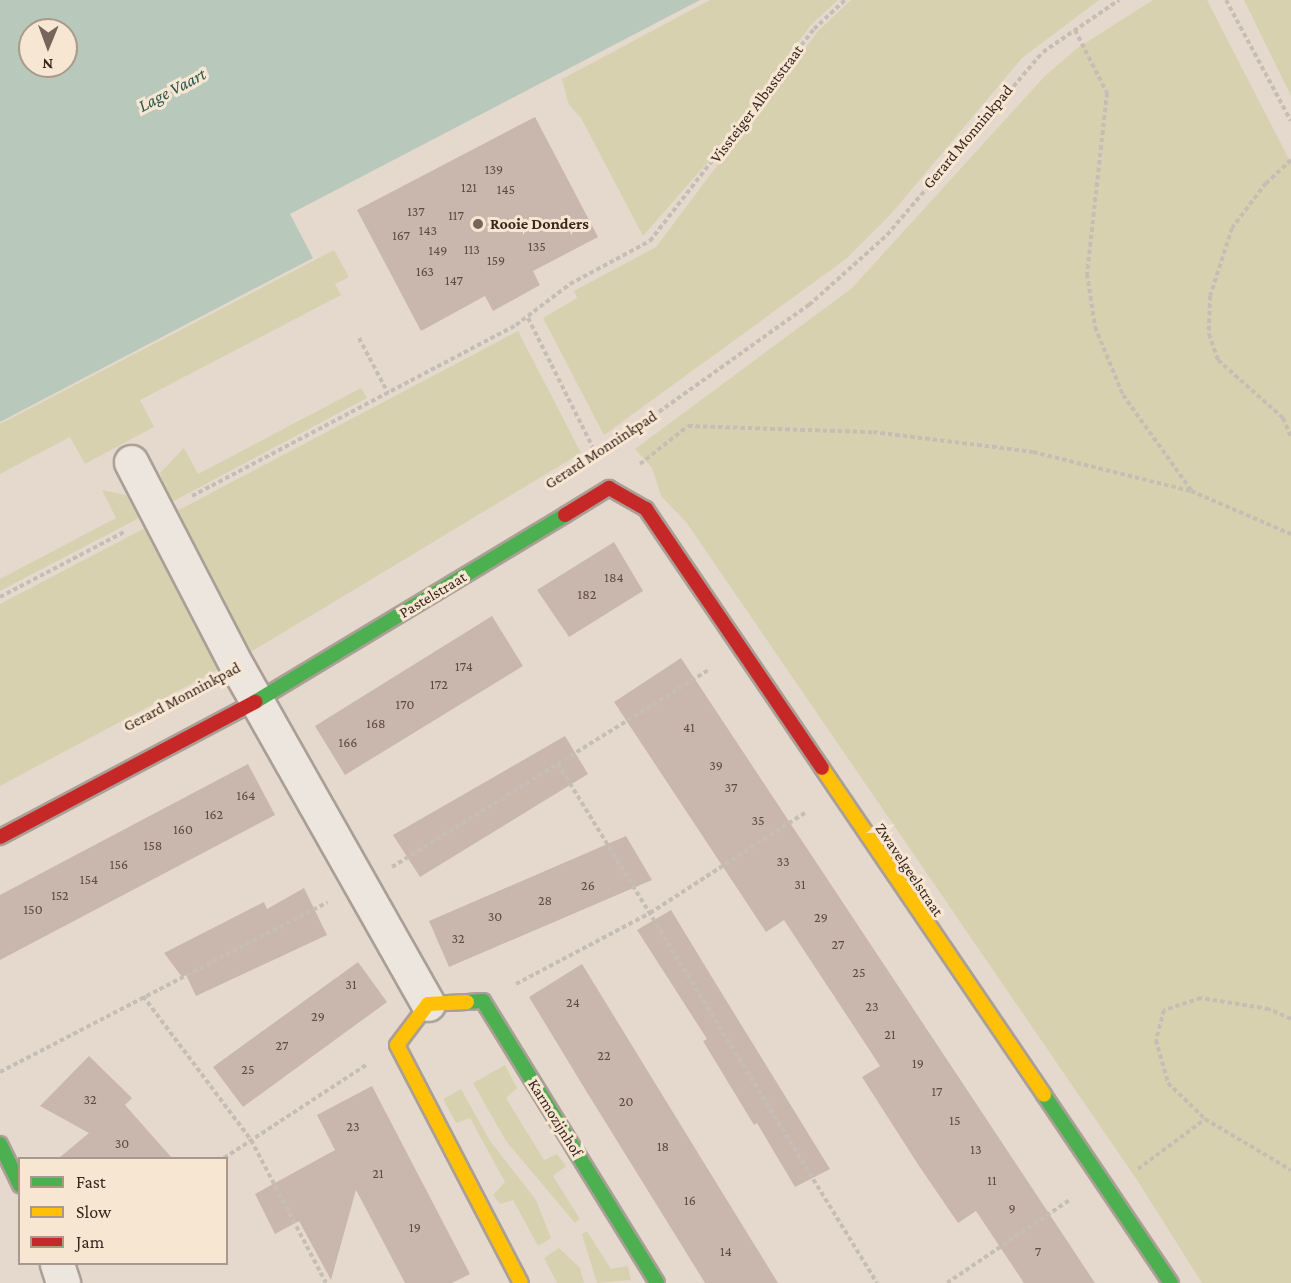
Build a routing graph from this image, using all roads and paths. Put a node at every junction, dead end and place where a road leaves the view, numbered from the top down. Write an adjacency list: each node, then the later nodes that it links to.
1 (845, 0): 7 (path, Vissteiger Albaststraat)
2 (1119, 0): 4 (path, Gerard Monninkpad)
3 (1226, 0): 5 (path)
4 (1075, 30): 11 (path, Gerard Monninkpad); 15 (path)
5 (1291, 121)
6 (1291, 160): 10 (path)
7 (528, 318): 9 (path, Vissteiger Albaststraat); 11 (path)
8 (359, 338): 9 (path)
9 (388, 393): 16 (path, Vissteiger Albaststraat)
10 (1291, 437)
11 (597, 456): 12 (path, Gerard Monninkpad); 14 (path)
12 (587, 461)
13 (131, 462): 16 (street)
14 (609, 488): 15 (path); 19 (street, Pastelstraat); 21 (street, Zwavelgeelstraat)
15 (1191, 491): 17 (path)
16 (157, 514): 18 (path, Vissteiger Albaststraat); 19 (street)
17 (1291, 534)
18 (0, 597)
19 (257, 701): 22 (street, Pastelstraat); 26 (street)
20 (558, 764): 23 (path)
21 (836, 792): 23 (path); 34 (street, Zwavelgeelstraat)
22 (0, 837)
23 (650, 913): 25 (path); 40 (path)
24 (143, 996): 30 (path)
25 (483, 1001): 26 (street); 39 (street, Karmozijnhof)
26 (428, 1005): 28 (street)
27 (1291, 1019): 29 (path)
28 (397, 1046): 30 (path); 38 (street)
29 (1205, 1119): 33 (path); 36 (path)
30 (251, 1140): 32 (path); 37 (path)
31 (0, 1144): 35 (street)
32 (226, 1157)
33 (1291, 1170)
34 (1100, 1179): 36 (street, Zwavelgeelstraat); 41 (path)
35 (18, 1181)
36 (1109, 1191): 42 (street, Zwavelgeelstraat)
37 (326, 1283)
38 (521, 1283)
39 (657, 1283)
40 (877, 1283)
41 (947, 1283)
42 (1171, 1283)

